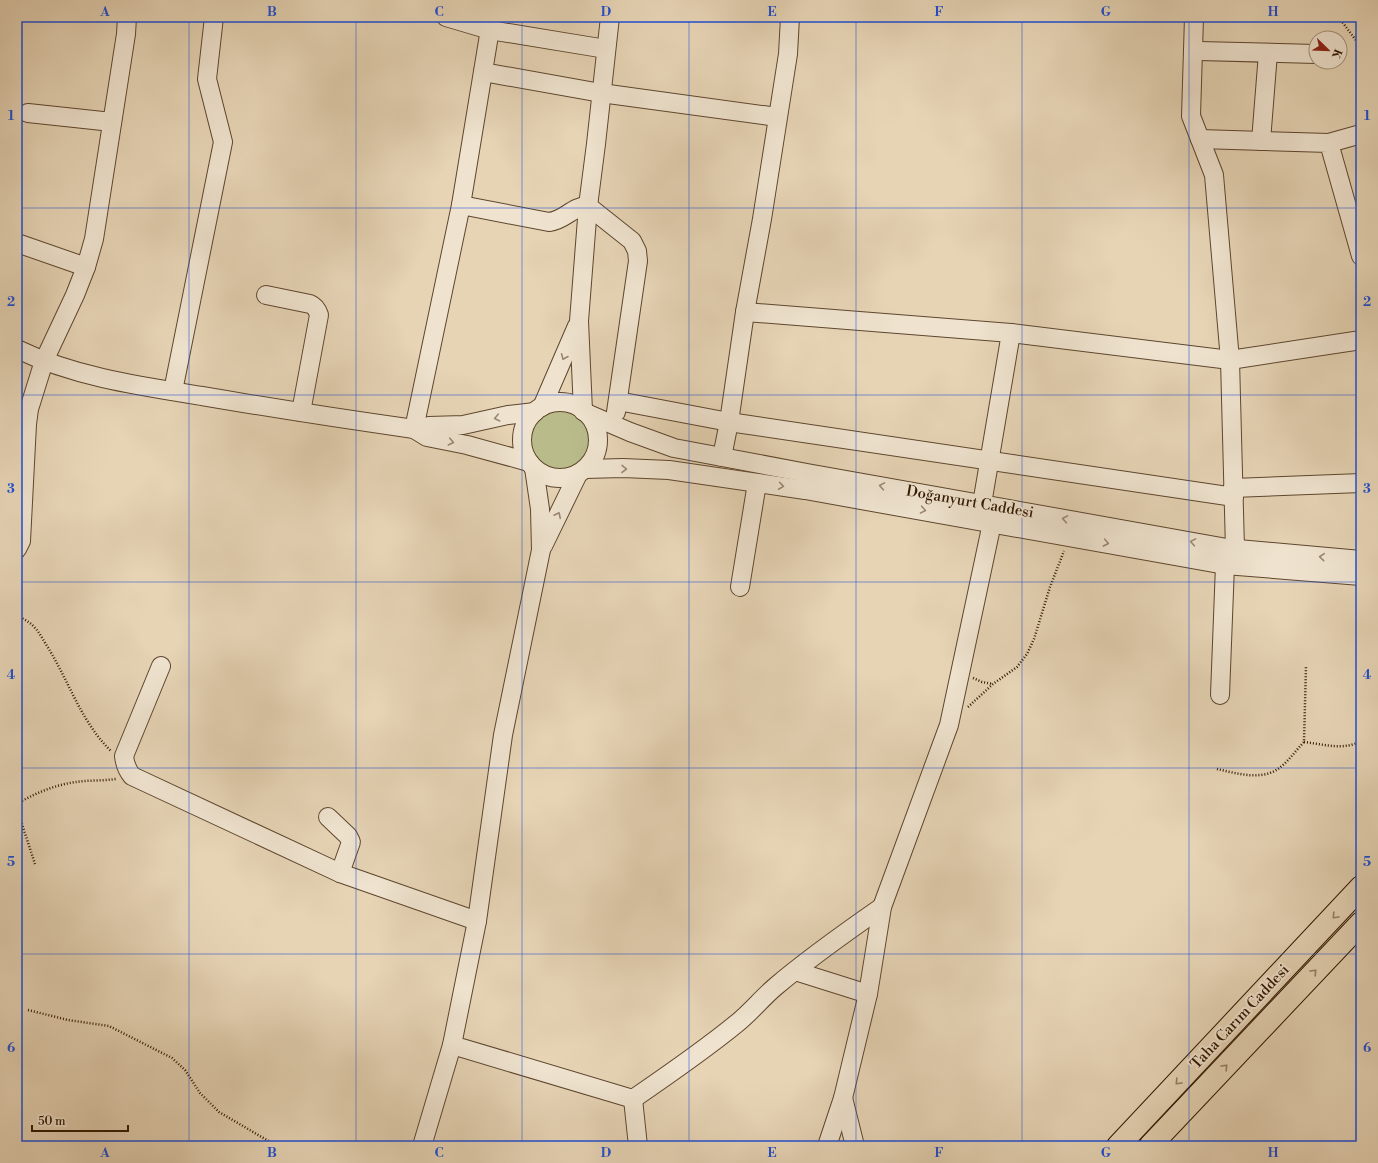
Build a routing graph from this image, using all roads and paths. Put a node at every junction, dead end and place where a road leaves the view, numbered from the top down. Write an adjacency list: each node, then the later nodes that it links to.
1 (127, 17): 18 (street)
2 (214, 17): 36 (street)
3 (446, 17): 8 (street)
4 (610, 17): 10 (street)
5 (790, 17): 17 (street)
6 (1194, 17): 20 (street)
7 (1340, 17): 9 (path)
8 (491, 23): 10 (street); 14 (street)
9 (1361, 47)
10 (606, 49): 15 (street)
11 (1199, 51): 12 (street)
12 (1268, 53): 13 (street); 21 (street)
13 (1308, 54)
14 (483, 72): 15 (street); 23 (street)
15 (601, 93): 17 (street); 24 (street)
16 (28, 113): 18 (street)
17 (777, 117): 29 (street)
18 (112, 122): 27 (street)
19 (1361, 134): 22 (street)
20 (1200, 139): 21 (street); 34 (street)
21 (1260, 141): 22 (street)
22 (1329, 143): 26 (street)
23 (461, 205): 24 (street); 43 (street)
24 (588, 206): 30 (street); 37 (street)
25 (17, 243): 27 (street)
26 (1361, 256)
27 (86, 267): 35 (street)
28 (266, 295): 39 (street)
29 (745, 312): 31 (street); 41 (street)
30 (579, 321): 38 (street, one-way to 38); 40 (street)
31 (1010, 333): 34 (street); 45 (street)
32 (1361, 340): 34 (street)
33 (17, 349): 35 (street)
34 (1230, 360): 50 (street)
35 (44, 361): 36 (street); 54 (street)
36 (173, 391): 39 (street)
37 (618, 401): 41 (street); 42 (street)
38 (539, 410): 40 (street); 43 (street, one-way to 43); 46 (street)
39 (301, 412): 43 (street)
40 (585, 412): 42 (street, Doğanyurt Caddesi); 47 (street)
41 (729, 422): 44 (street); 45 (street)
42 (614, 425): 44 (street, Doğanyurt Caddesi)
43 (414, 429): 46 (street, one-way to 46)
44 (722, 457): 51 (street, Doğanyurt Caddesi, one-way to 44)
45 (989, 460): 50 (street); 51 (street)
46 (532, 465): 47 (street); 56 (street)
47 (582, 471): 48 (street, Doğanyurt Caddesi, one-way to 48); 56 (street, one-way to 47)
48 (757, 483): 52 (street, Doğanyurt Caddesi, one-way to 52); 60 (street)
49 (1361, 483): 50 (street)
50 (1234, 493): 55 (street)
51 (982, 504): 55 (street, Doğanyurt Caddesi, one-way to 51)
52 (992, 523): 53 (street, Doğanyurt Caddesi); 65 (street)
53 (1070, 537): 58 (street, Doğanyurt Caddesi, one-way to 58); 65 (path)
54 (17, 549)
55 (1235, 549): 57 (street, Doğanyurt Caddesi, one-way to 55)
56 (541, 550): 77 (street)
57 (1361, 560)
58 (1224, 565): 59 (street, Doğanyurt Caddesi); 64 (street)
59 (1361, 576)
60 (740, 587)
61 (17, 616): 69 (path)
62 (161, 666): 69 (street)
63 (1306, 666): 67 (path)
64 (1220, 696)
65 (949, 725): 76 (street)
66 (1361, 741): 67 (path)
67 (1304, 742): 68 (path)
68 (1217, 769)
69 (128, 770): 70 (path); 74 (street)
70 (17, 804)
71 (17, 808): 73 (path)
72 (328, 817): 74 (street)
73 (35, 864)
74 (340, 873): 77 (street)
75 (1361, 887): 90 (main road, Taha Carım Caddesi, one-way to 90)
76 (882, 906): 79 (street); 80 (street)
77 (477, 921): 82 (street)
78 (1361, 923): 91 (main road, Taha Carım Caddesi, one-way to 78)
79 (795, 971): 80 (street); 84 (street)
80 (868, 994): 83 (street)
81 (28, 1010): 85 (path)
82 (452, 1045): 84 (street); 86 (street)
83 (843, 1098): 88 (street); 89 (street)
84 (633, 1099): 87 (street)
85 (277, 1146)
86 (422, 1146)
87 (638, 1146)
88 (827, 1146)
89 (855, 1146)
90 (1118, 1146)
91 (1150, 1146)

